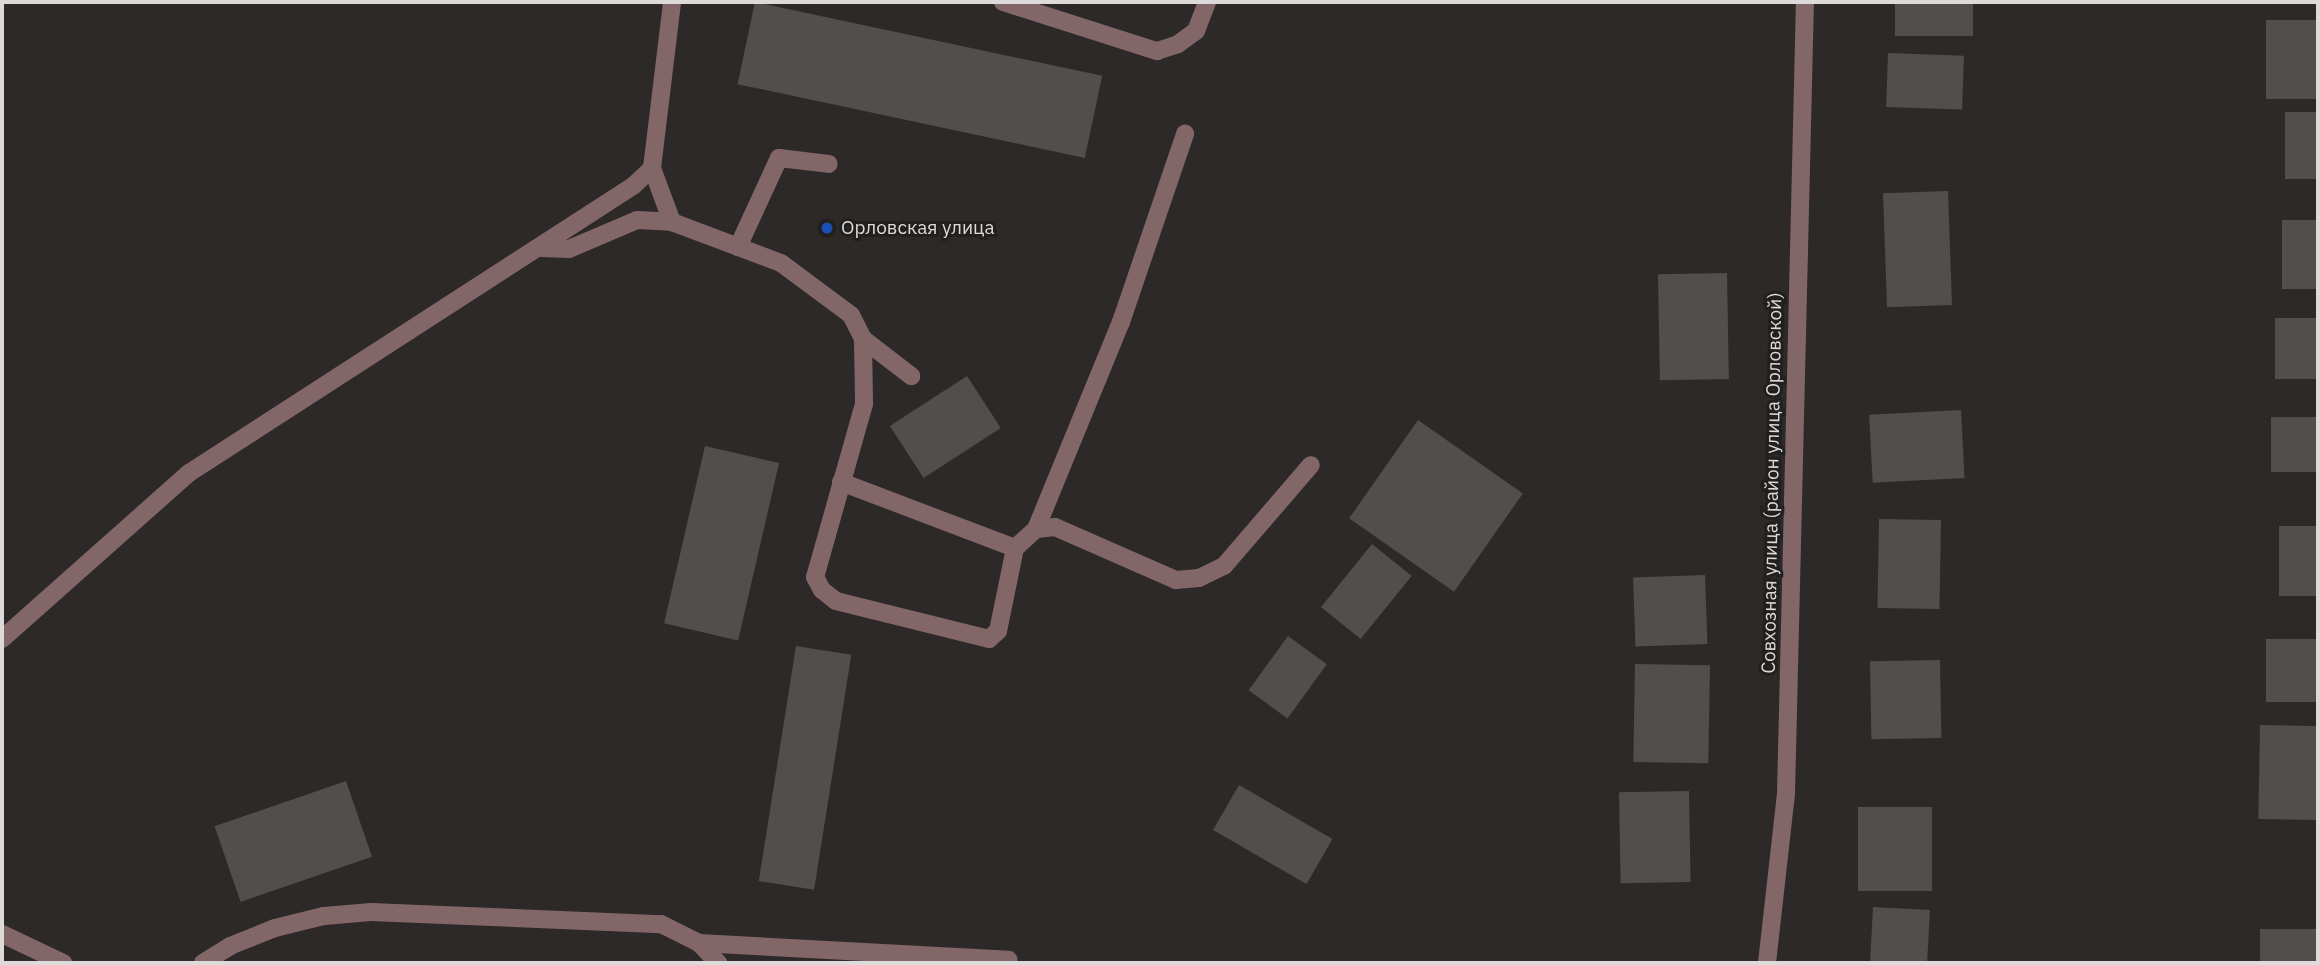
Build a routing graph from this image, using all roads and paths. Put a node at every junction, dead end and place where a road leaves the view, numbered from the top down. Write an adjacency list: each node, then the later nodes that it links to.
1 (671, 2): 7 (street)
2 (1003, 2): 3 (street)
3 (1207, 2)
4 (1805, 2): 24 (street, Совхозная улица (район улица Орловской))
5 (1185, 134): 15 (street)
6 (829, 164): 9 (street)
7 (652, 169): 8 (street); 10 (street)
8 (672, 222): 9 (street); 10 (street)
9 (738, 247): 11 (street)
10 (542, 248): 17 (street)
11 (863, 339): 12 (street); 14 (street)
12 (911, 376)
13 (1311, 465): 15 (street)
14 (841, 482): 16 (street); 16 (street)
15 (1036, 529): 16 (street)
16 (1015, 548)
17 (2, 639)
18 (2, 934): 21 (street)
19 (699, 943): 20 (street); 22 (street); 23 (street)
20 (1009, 960)
21 (64, 963)
22 (203, 963)
23 (718, 963)
24 (1767, 963)

